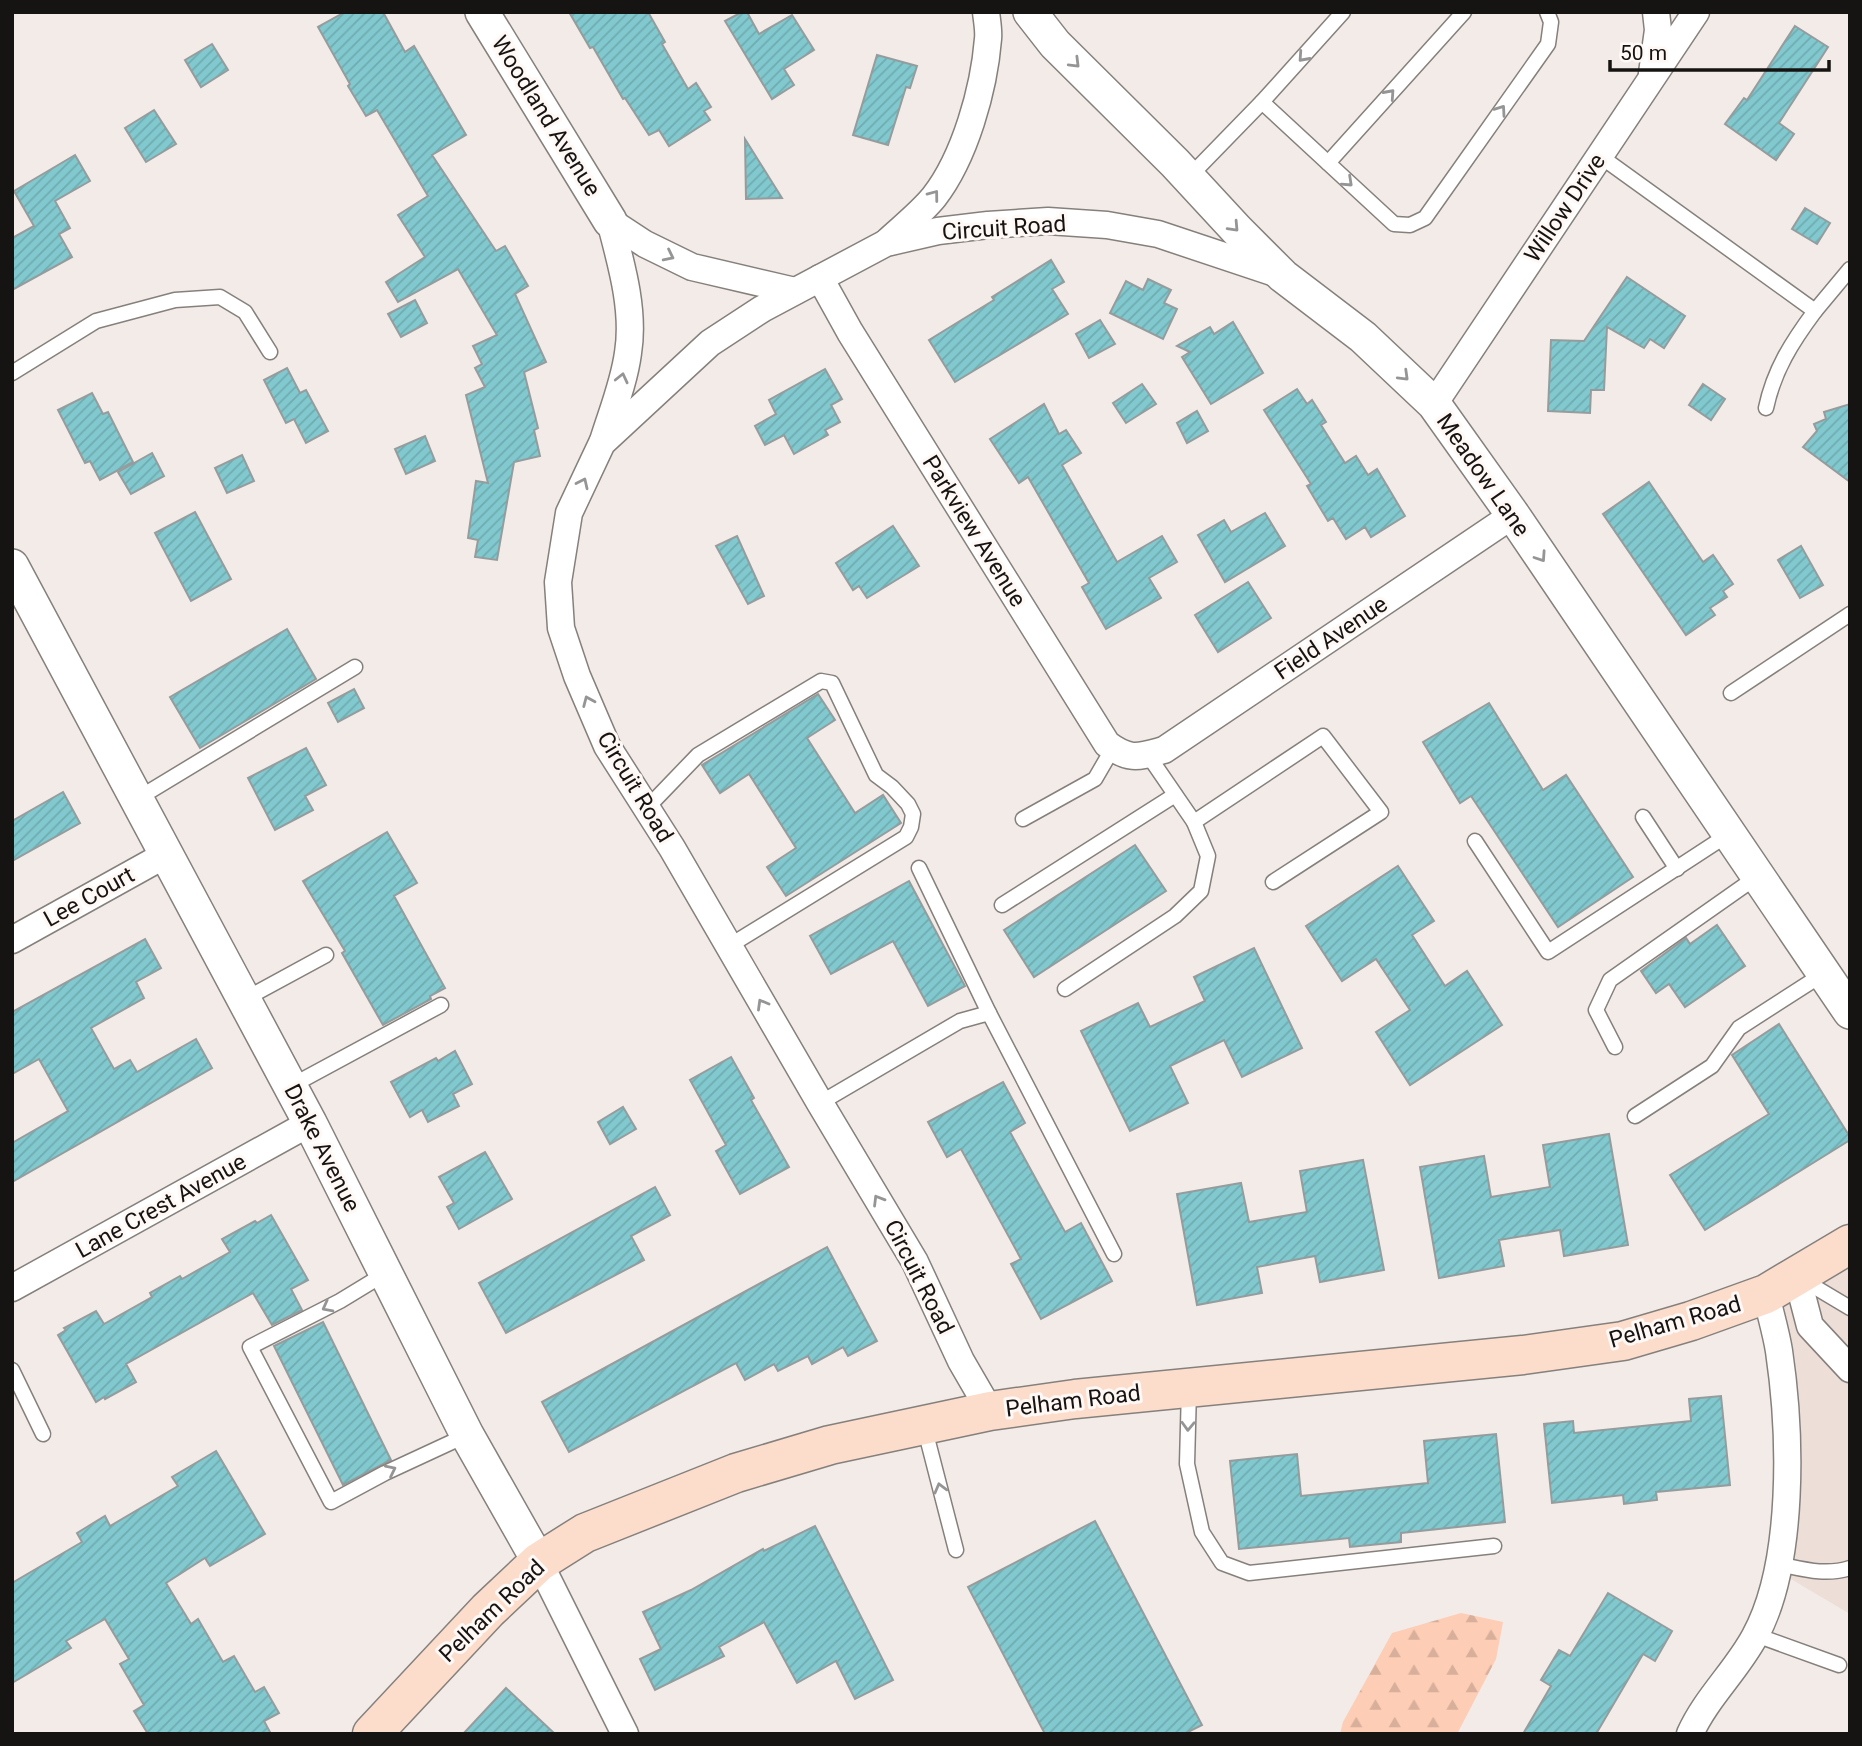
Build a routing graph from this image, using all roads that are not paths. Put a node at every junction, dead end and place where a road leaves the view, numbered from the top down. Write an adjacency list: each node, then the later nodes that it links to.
1 (482, 12): 14 (street, Woodland Avenue)
2 (986, 12): 15 (street, Circuit Road, one-way to 2)
3 (1030, 12): 13 (street, Meadow Lane, one-way to 13)
4 (1343, 12): 10 (lane, one-way to 10)
5 (1464, 12): 12 (lane, one-way to 5)
6 (1547, 12): 12 (lane, one-way to 6)
7 (1656, 12): 9 (street)
8 (1696, 12): 9 (street, Willow Drive)
9 (1652, 79): 11 (street, Willow Drive)
10 (1262, 102): 12 (lane); 13 (lane)
11 (1600, 156): 20 (lane); 23 (street, Willow Drive)
12 (1328, 163)
13 (1189, 177): 17 (street, Meadow Lane, one-way to 17)
14 (610, 221): 19 (street, Woodland Avenue, one-way to 19); 25 (street, Woodland Avenue, one-way to 14)
15 (886, 243): 17 (street, Circuit Road); 18 (street, Circuit Road)
16 (1850, 269): 20 (lane)
17 (1283, 276): 23 (street, Meadow Lane, one-way to 23)
18 (820, 278): 19 (street, Circuit Road); 31 (street, Parkview Avenue)
19 (795, 291): 25 (street, Circuit Road)
20 (1815, 311): 24 (lane)
21 (270, 352): 22 (lane)
22 (12, 373)
23 (1434, 404): 26 (street, Meadow Lane)
24 (1766, 408)
25 (602, 443): 35 (street, Circuit Road, one-way to 25)
26 (1513, 515): 32 (street, Field Avenue); 39 (street, Meadow Lane, one-way to 39)
27 (12, 566): 34 (street, Drake Avenue)
28 (1850, 614): 30 (lane)
29 (355, 667): 34 (lane)
30 (1731, 693)
31 (1113, 748): 32 (street); 37 (lane)
32 (1148, 755): 33 (lane)
33 (1175, 795): 38 (lane); 46 (lane)
34 (136, 799): 41 (street, Drake Avenue)
35 (647, 808): 48 (street, Circuit Road); 48 (lane)
36 (1643, 817): 43 (lane)
37 (1023, 819)
38 (1194, 822): 45 (lane); 51 (lane)
39 (1729, 834): 43 (lane); 44 (street, Meadow Lane)
40 (1475, 841): 43 (lane)
41 (165, 855): 47 (street, Lee Court); 52 (street, Drake Avenue)
42 (919, 868): 55 (lane)
43 (1677, 869)
44 (1758, 876): 50 (street, Meadow Lane); 56 (lane)
45 (1273, 882)
46 (1002, 905)
47 (12, 940)
48 (729, 946): 58 (street, Circuit Road, one-way to 48)
49 (326, 955): 52 (lane)
50 (1824, 974): 54 (street, Meadow Lane); 59 (lane)
51 (1065, 989)
52 (245, 999): 57 (street, Drake Avenue)
53 (442, 1005): 57 (lane)
54 (1850, 1012)
55 (989, 1013): 58 (lane); 62 (lane)
56 (1615, 1047)
57 (290, 1086): 60 (street, Drake Avenue)
58 (820, 1103): 70 (street, Circuit Road, one-way to 58)
59 (1634, 1116)
60 (310, 1123): 63 (street, Drake Avenue); 65 (street, Lane Crest Avenue)
61 (1850, 1244): 64 (main road, Pelham Road)
62 (1114, 1254)
63 (386, 1273): 73 (street, Drake Avenue); 73 (lane, one-way to 73)
64 (1781, 1285): 66 (lane); 67 (street); 69 (main road, Pelham Road); 77 (street)
65 (12, 1288)
66 (1850, 1308)
67 (1850, 1369)
68 (12, 1370): 72 (lane)
69 (1189, 1388): 70 (main road, Pelham Road); 74 (lane, one-way to 74)
70 (990, 1411): 71 (main road, Pelham Road)
71 (923, 1425): 75 (lane, one-way to 71); 76 (main road, Pelham Road)
72 (43, 1434)
73 (467, 1434): 76 (street, Drake Avenue)
74 (1494, 1546)
75 (956, 1550)
76 (539, 1562): 83 (main road, Pelham Road); 84 (street, Drake Avenue)
77 (1778, 1564): 79 (lane); 81 (street)
78 (1850, 1568): 79 (lane)
79 (1835, 1572): 80 (lane)
80 (1850, 1583)
81 (1756, 1635): 82 (lane); 85 (street)
82 (1839, 1665)
83 (372, 1734)
84 (625, 1734)
85 (1690, 1734)

